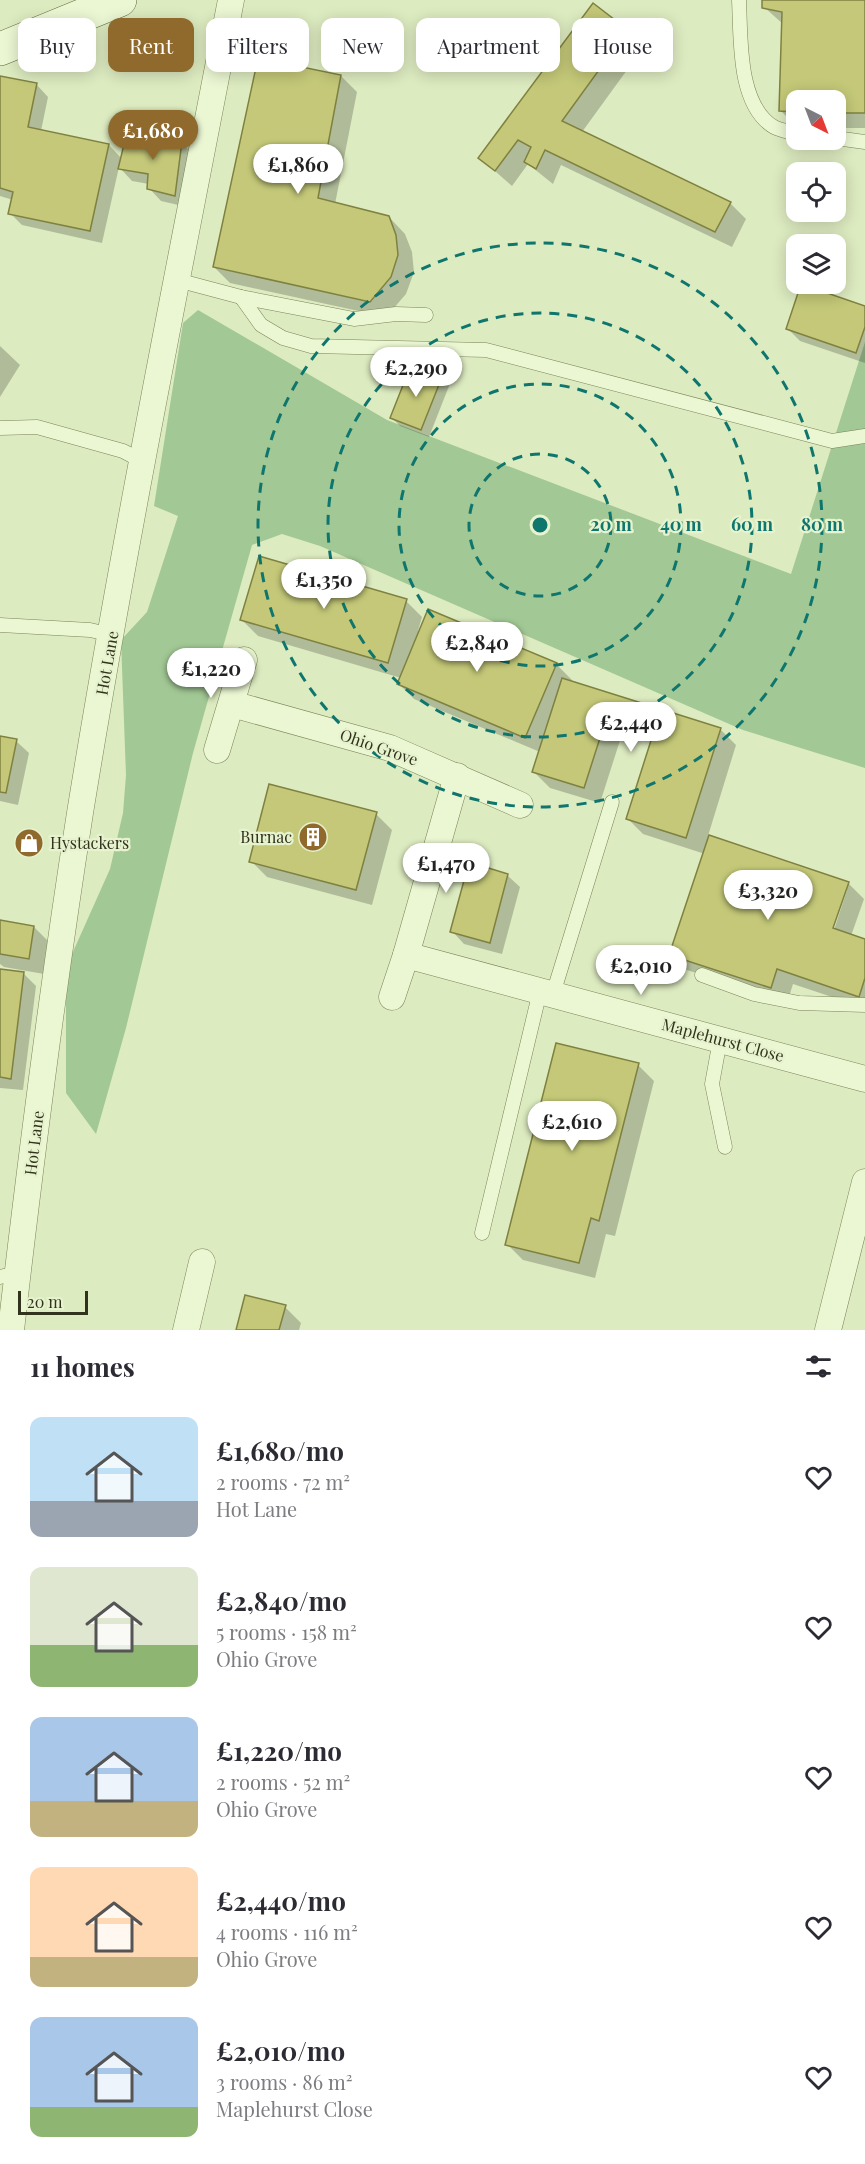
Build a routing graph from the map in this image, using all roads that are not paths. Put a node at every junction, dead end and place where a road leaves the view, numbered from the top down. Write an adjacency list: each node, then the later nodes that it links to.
1 (120, 0): 4 (main road)
2 (231, 0): 8 (street, Hot Lane)
3 (739, 0): 5 (lane)
4 (0, 49)
5 (786, 131)
6 (846, 139): 7 (lane)
7 (865, 142)
8 (177, 280): 9 (lane); 13 (street, Hot Lane)
9 (241, 297): 10 (lane); 12 (lane)
10 (426, 315)
11 (0, 428): 13 (lane)
12 (865, 436)
13 (142, 461): 15 (street, Hot Lane)
14 (0, 625): 15 (lane)
15 (112, 635): 33 (street, Hot Lane)
16 (244, 660): 17 (street)
17 (232, 704): 18 (street); 19 (street, Ohio Grove)
18 (217, 750)
19 (457, 776): 21 (street, Ohio Grove); 22 (street)
20 (612, 802): 24 (lane)
21 (520, 805)
22 (406, 955): 24 (street, Maplehurst Close); 25 (street)
23 (702, 975): 26 (lane)
24 (546, 993): 27 (street, Maplehurst Close); 31 (lane)
25 (392, 997)
26 (865, 1005)
27 (720, 1040): 28 (street, Maplehurst Close); 29 (lane)
28 (865, 1079)
29 (725, 1147)
30 (865, 1182): 36 (street)
31 (482, 1233)
32 (202, 1262): 35 (street)
33 (9, 1275): 34 (street, Hot Lane)
34 (11, 1330)
35 (186, 1330)
36 (828, 1330)

